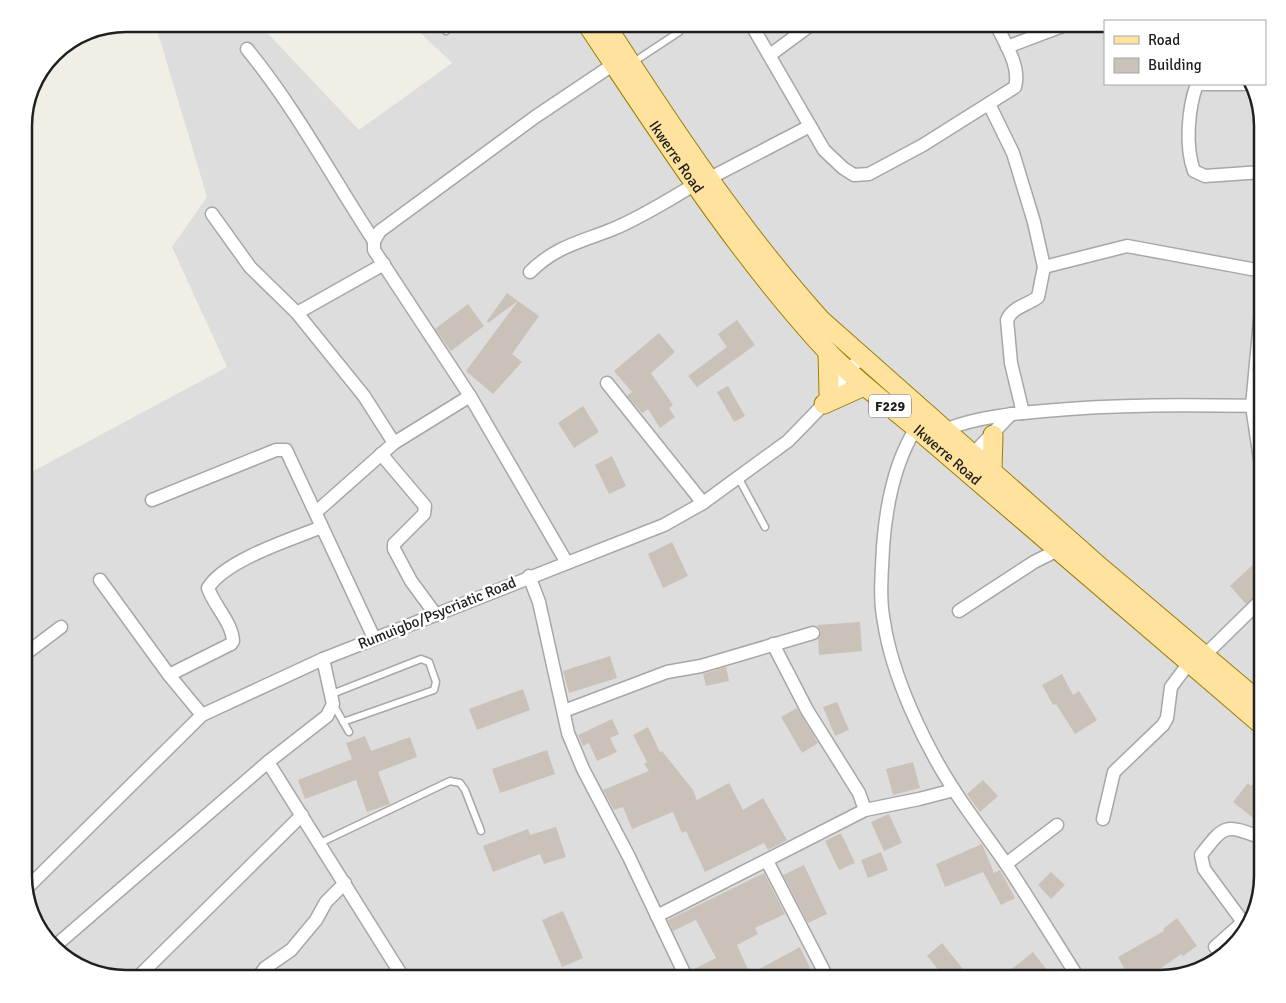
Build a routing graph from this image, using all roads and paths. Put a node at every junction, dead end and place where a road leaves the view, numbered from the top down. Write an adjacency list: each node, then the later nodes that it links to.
1 (679, 32): 11 (lane)
2 (756, 32): 10 (street)
3 (801, 32): 10 (street)
4 (1000, 32): 8 (street)
5 (1046, 32): 8 (street)
6 (594, 33): 11 (main road, Ikwerre Road / F229)
7 (609, 33): 11 (main road, Ikwerre Road / F229)
8 (1007, 47): 14 (street)
9 (247, 49): 19 (street)
10 (770, 55): 15 (street)
11 (622, 64): 17 (main road, Ikwerre Road / F229); 19 (street)
12 (1197, 85): 13 (lane); 16 (street)
13 (1245, 87)
14 (989, 104): 15 (street); 21 (street)
15 (810, 126): 17 (street)
16 (1254, 173)
17 (702, 181): 23 (street); 25 (main road, Ikwerre Road / F229); 26 (main road, Ikwerre Road / F229)
18 (212, 214): 24 (street)
19 (374, 241): 20 (street)
20 (384, 264): 24 (street); 29 (street)
21 (1044, 267): 22 (street); 32 (street)
22 (1254, 270)
23 (530, 272)
24 (297, 313): 36 (street)
25 (828, 352): 26 (main road, Ikwerre Road / F229); 30 (main road)
26 (855, 364): 28 (main road, Ikwerre Road / F229); 30 (street, Rumuigbo/Psycriatic Road); 34 (main road, Ikwerre Road / F229)
27 (607, 383): 42 (street)
28 (864, 386): 30 (main road); 33 (main road, Ikwerre Road / F229)
29 (470, 396): 36 (street); 47 (street)
30 (827, 399): 40 (street, Rumuigbo/Psycriatic Road)
31 (1254, 406): 32 (street)
32 (1017, 414): 34 (street); 35 (street)
33 (916, 428): 46 (main road, Ikwerre Road / F229); 69 (street)
34 (947, 429): 38 (main road, Ikwerre Road / F229)
35 (993, 435): 38 (street); 39 (main road)
36 (394, 443): 37 (street)
37 (381, 454): 43 (street); 52 (street)
38 (973, 454): 39 (main road, Ikwerre Road / F229)
39 (992, 470): 59 (main road, Ikwerre Road / F229)
40 (738, 477): 42 (street, Rumuigbo/Psycriatic Road); 45 (lane)
41 (152, 500): 43 (street)
42 (703, 503): 47 (street, Rumuigbo/Psycriatic Road)
43 (316, 512): 44 (street)
44 (322, 527): 55 (street); 60 (street)
45 (765, 528)
46 (1058, 550): 51 (street); 59 (main road, Ikwerre Road / F229)
47 (567, 563): 48 (street, Rumuigbo/Psycriatic Road)
48 (529, 576): 52 (street, Rumuigbo/Psycriatic Road); 63 (street)
49 (100, 580): 60 (street)
50 (1254, 607): 59 (street)
51 (959, 611)
52 (436, 615): 55 (street, Rumuigbo/Psycriatic Road)
53 (61, 627): 57 (street)
54 (813, 633): 56 (street)
55 (374, 638): 58 (street, Rumuigbo/Psycriatic Road)
56 (773, 644): 63 (street); 70 (street)
57 (33, 648)
58 (322, 659): 61 (street); 64 (street, Rumuigbo/Psycriatic Road)
59 (1196, 660): 62 (main road, Ikwerre Road / F229); 65 (main road, Ikwerre Road / F229); 72 (street)
60 (169, 676): 64 (street)
61 (333, 699): 66 (lane); 66 (lane); 68 (street)
62 (1254, 699)
63 (564, 711): 81 (street)
64 (202, 715): 79 (street, Rumuigbo/Psycriatic Road)
65 (1254, 717)
66 (343, 722): 67 (lane)
67 (349, 732)
68 (268, 762): 71 (street); 84 (street)
69 (954, 790): 70 (street); 78 (street)
70 (865, 810): 77 (street)
71 (302, 815): 76 (street); 86 (street)
72 (1103, 819)
73 (1057, 825): 78 (street)
74 (481, 831): 76 (lane)
75 (1254, 835): 82 (street)
76 (320, 843): 80 (street)
77 (767, 861): 81 (street); 90 (street)
78 (1006, 864): 91 (street)
79 (33, 882)
80 (345, 883): 87 (street); 88 (street)
81 (657, 916): 89 (street)
82 (1242, 921)
83 (1241, 924): 85 (street)
84 (59, 942)
85 (1215, 947)
86 (145, 970)
87 (262, 970)
88 (398, 970)
89 (683, 970)
90 (823, 970)
91 (1073, 970)

